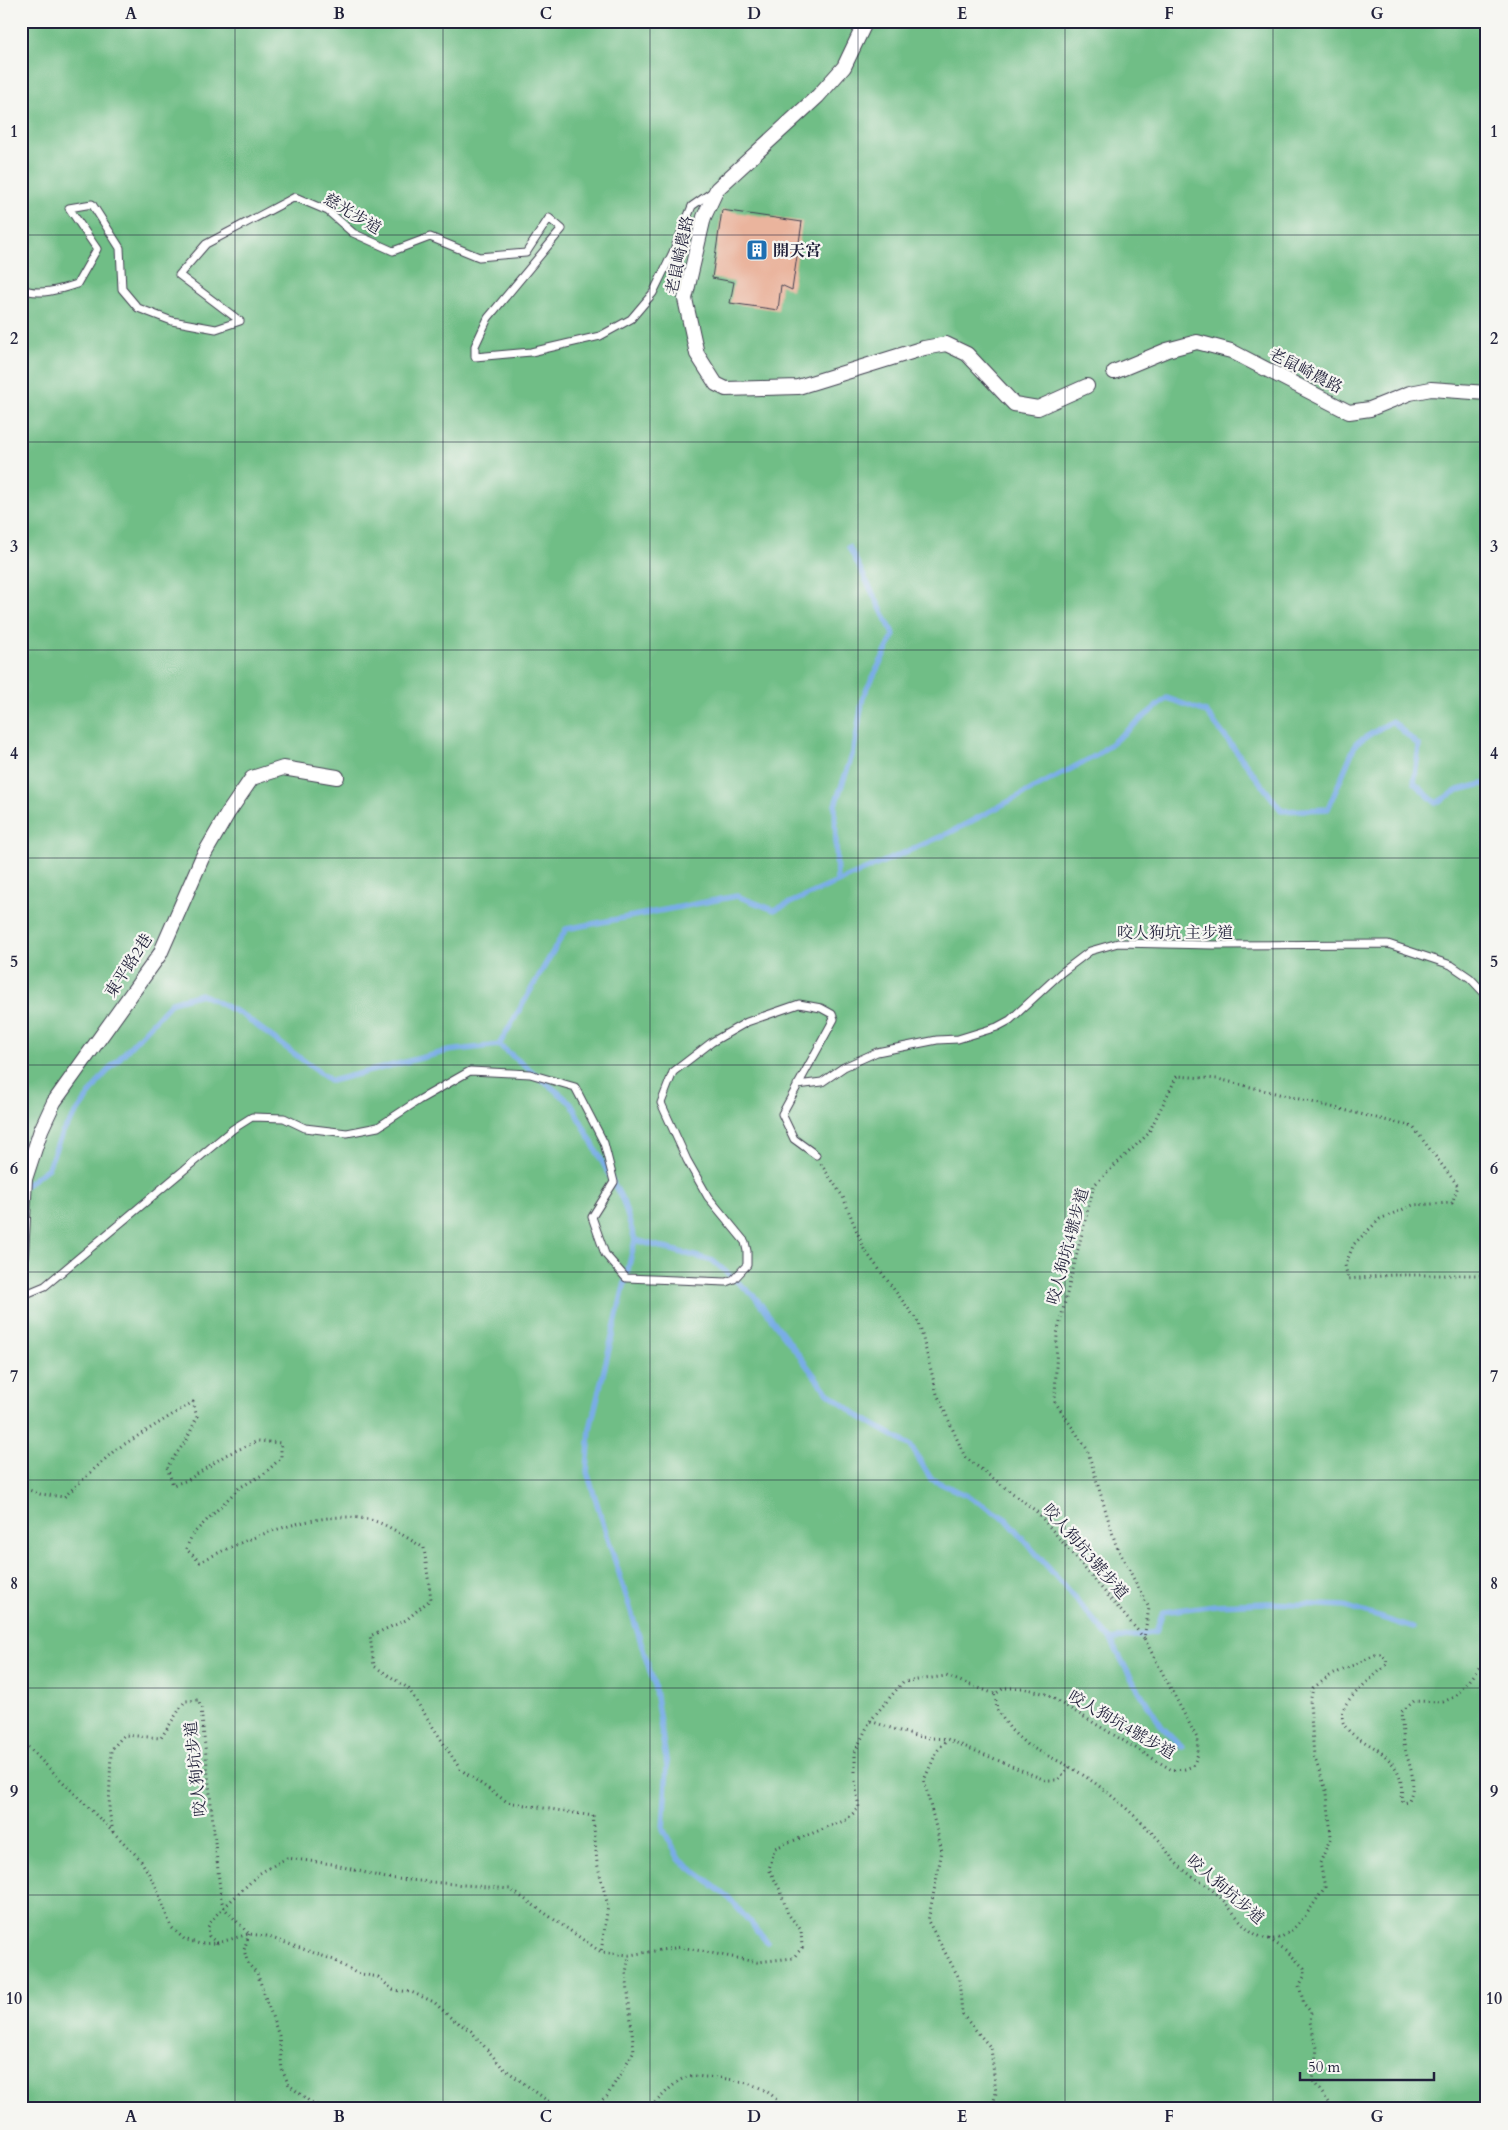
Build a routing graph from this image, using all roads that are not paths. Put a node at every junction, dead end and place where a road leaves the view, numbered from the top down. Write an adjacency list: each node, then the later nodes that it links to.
1 (866, 21): 2 (street, 老鼠崎農路)
2 (717, 189): 3 (lane, 慈光步道); 5 (street, 老鼠崎農路)
3 (21, 288)
4 (1114, 372): 6 (street, 老鼠崎農路)
5 (1087, 386)
6 (1487, 393)
7 (337, 777): 11 (street, 東平路2巷)
8 (1487, 996): 9 (lane, 咬人狗坑 主步道)
9 (797, 1085): 10 (lane); 12 (lane)
10 (816, 1155)
11 (21, 1255)
12 (21, 1296)

